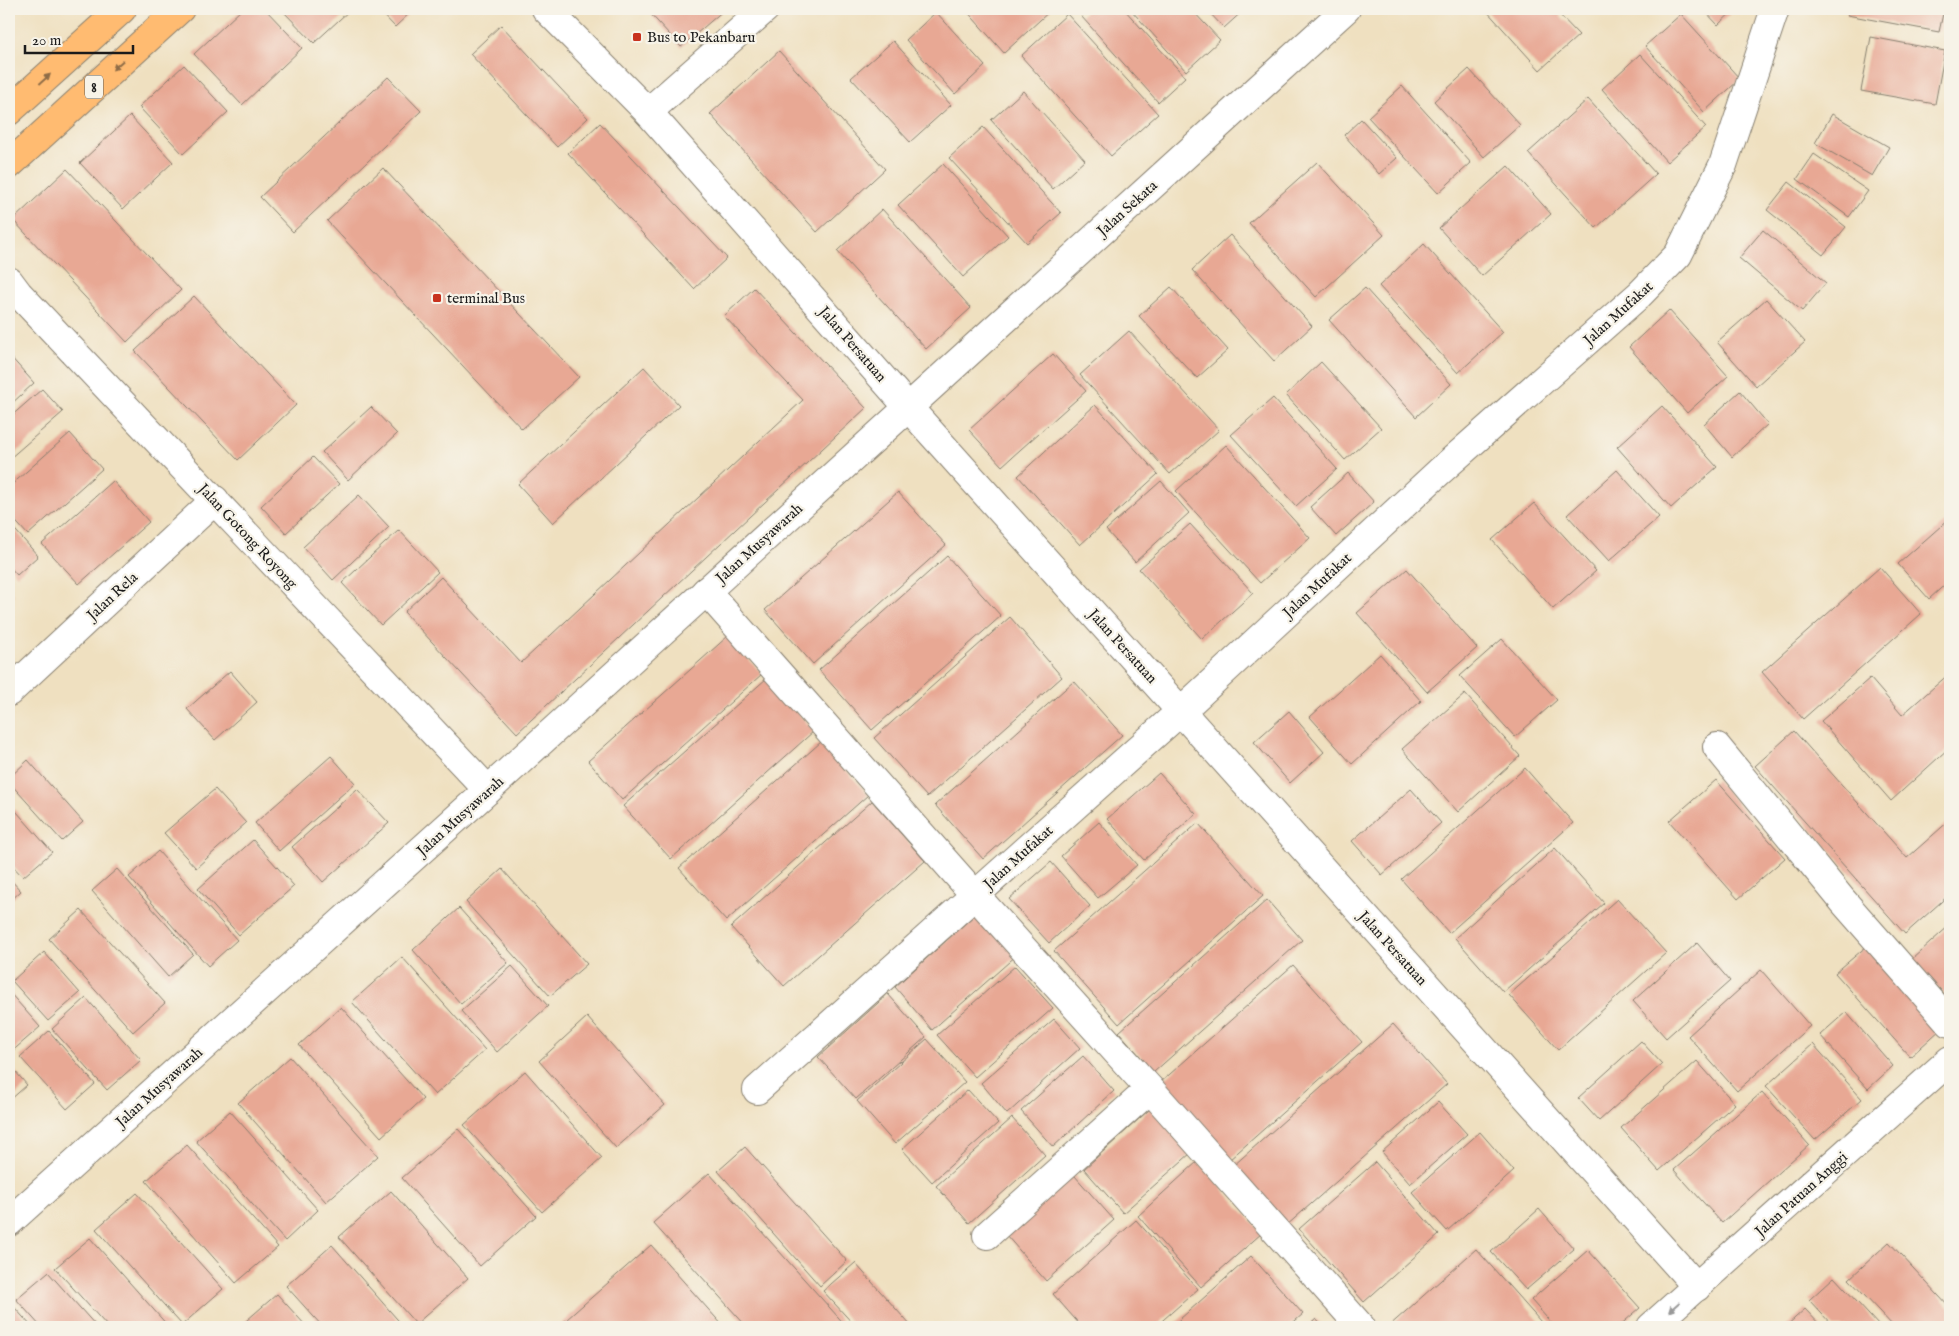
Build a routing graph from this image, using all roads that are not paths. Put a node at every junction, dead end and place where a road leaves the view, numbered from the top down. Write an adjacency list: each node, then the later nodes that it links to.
1 (122, 9): 7 (highway, one-way to 1)
2 (180, 9): 9 (highway, 8, one-way to 9)
3 (546, 9): 8 (street, Jalan Persatuan)
4 (765, 9): 8 (street)
5 (1346, 9): 11 (street, Jalan Sekata)
6 (1775, 9): 15 (street, Jalan Mufakat)
7 (9, 111)
8 (648, 112): 11 (street, Jalan Persatuan)
9 (9, 165)
10 (9, 281): 12 (street, Jalan Gotong Royong)
11 (908, 407): 13 (street, Jalan Musyawarah); 15 (street, Jalan Persatuan)
12 (215, 500): 14 (street, Jalan Rela); 17 (street, Jalan Gotong Royong)
13 (706, 591): 17 (street, Jalan Musyawarah); 18 (street)
14 (9, 692)
15 (1181, 711): 18 (street, Jalan Mufakat); 25 (street, Jalan Persatuan)
16 (1717, 747): 19 (street)
17 (488, 790): 23 (street, Jalan Musyawarah)
18 (975, 895): 21 (street); 22 (street, Jalan Mufakat)
19 (1950, 1023)
20 (1950, 1060): 25 (street, Jalan Patuan Anggi)
21 (1150, 1088): 24 (street); 26 (street)
22 (757, 1090)
23 (9, 1222)
24 (987, 1234)
25 (1697, 1287): 27 (street, Jalan Patuan Anggi, one-way to 27)
26 (1361, 1327)
27 (1651, 1327)

